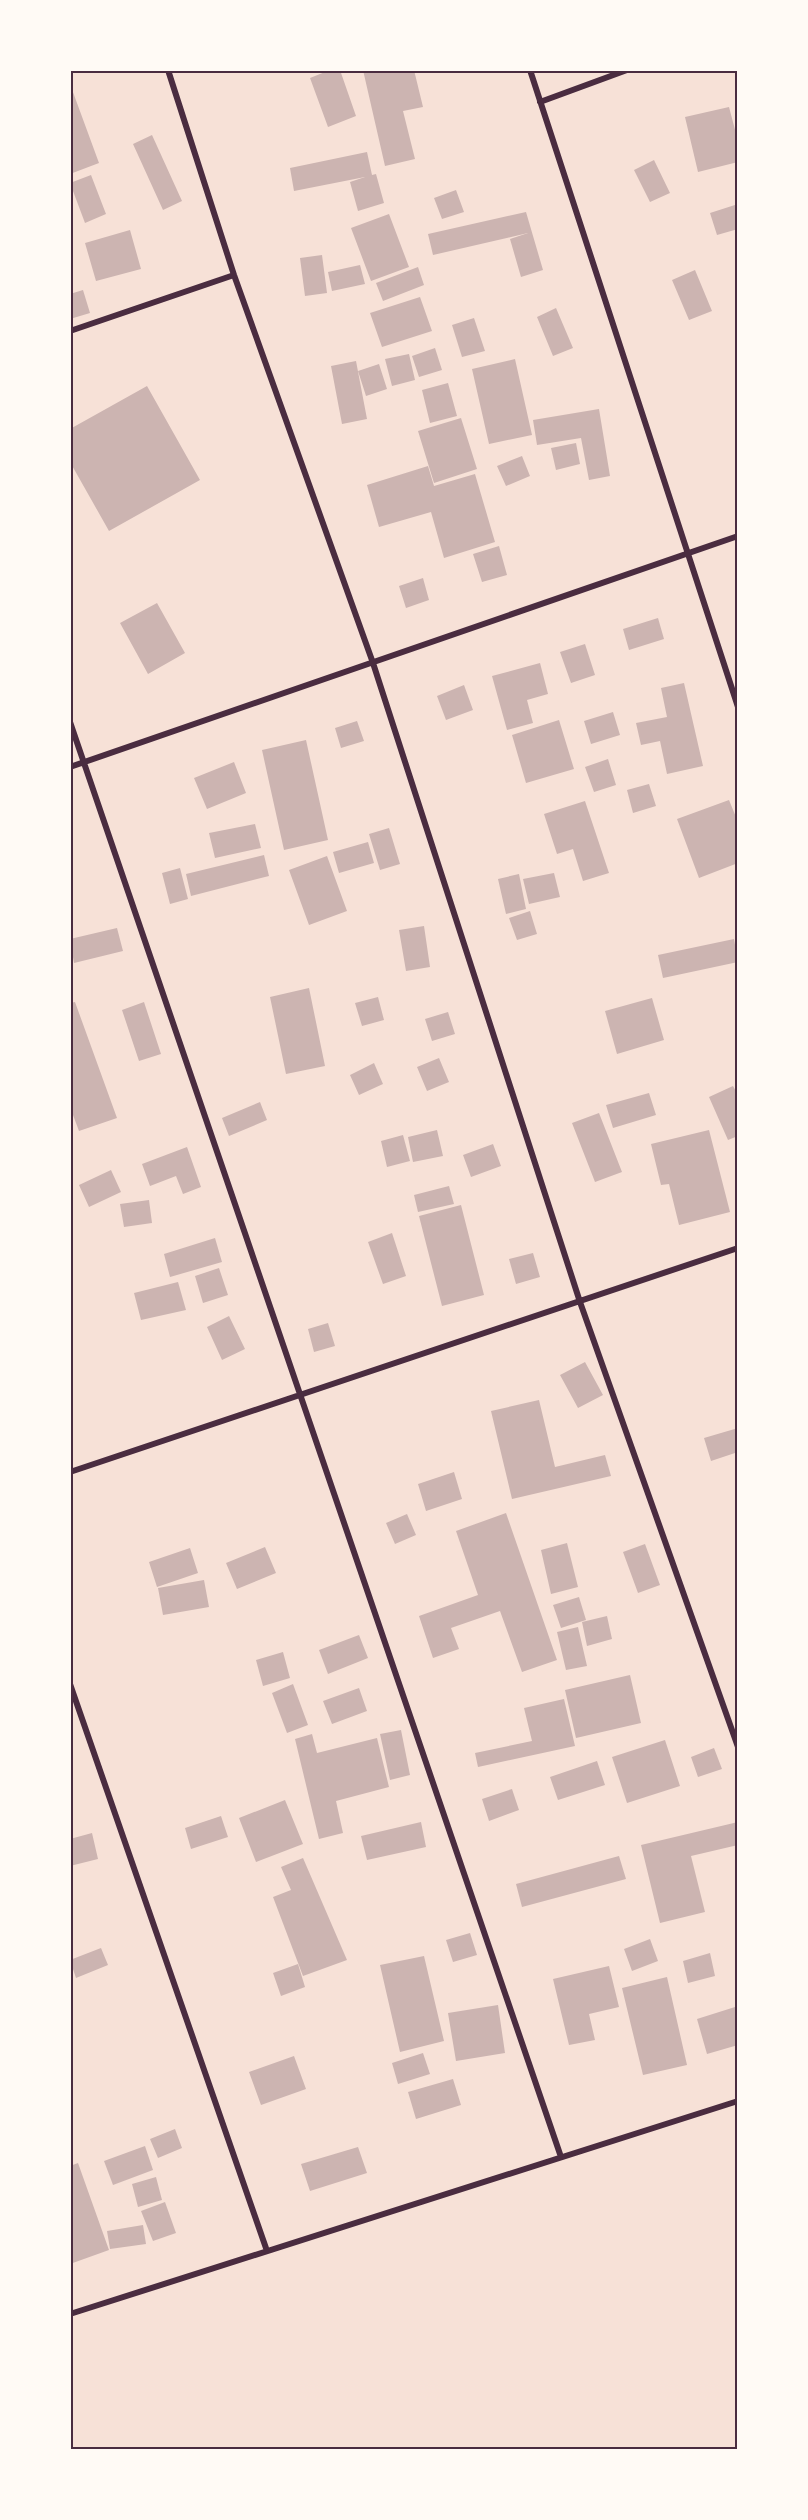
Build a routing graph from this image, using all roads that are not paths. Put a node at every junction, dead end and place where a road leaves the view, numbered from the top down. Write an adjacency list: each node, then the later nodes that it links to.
1 (168, 70): 5 (street)
2 (530, 70): 4 (street)
3 (627, 70): 4 (street)
4 (540, 102): 8 (street)
5 (234, 275): 6 (street); 9 (street)
6 (70, 331)
7 (738, 536): 8 (street)
8 (687, 554): 9 (street); 10 (street)
9 (373, 663): 12 (street); 15 (street)
10 (738, 707)
11 (70, 722): 12 (street)
12 (84, 762): 13 (street); 16 (street)
13 (70, 766)
14 (738, 1248): 15 (street)
15 (580, 1302): 16 (street); 19 (street)
16 (300, 1395): 17 (street); 21 (street)
17 (70, 1472)
18 (70, 1684): 22 (street)
19 (738, 1747)
20 (738, 2100): 21 (street)
21 (561, 2157): 22 (street)
22 (267, 2251): 23 (street)
23 (70, 2314)

